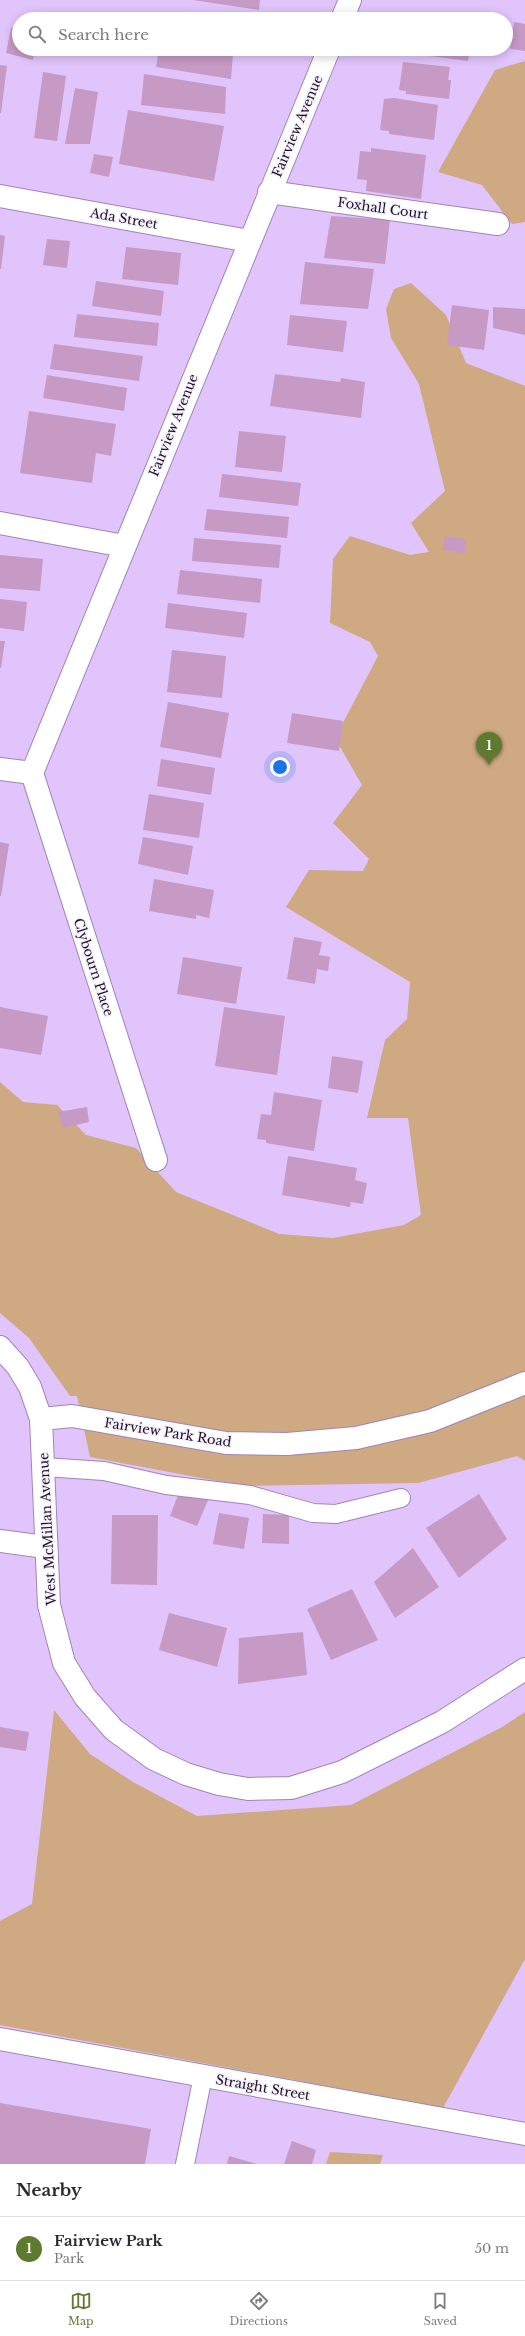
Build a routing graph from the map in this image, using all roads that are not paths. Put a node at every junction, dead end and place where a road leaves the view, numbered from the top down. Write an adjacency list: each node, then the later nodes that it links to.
1 (350, 0): 2 (street)
2 (345, 12)
3 (326, 56): 4 (street, Fairview Avenue)
4 (269, 192): 6 (street, Foxhall Court); 7 (street, Fairview Avenue)
5 (0, 196): 7 (street, Ada Street)
6 (498, 224)
7 (249, 241): 9 (street, Fairview Avenue)
8 (0, 523): 9 (street)
9 (124, 546): 11 (street, Fairview Avenue)
10 (0, 770): 11 (street)
11 (32, 773): 12 (street, Clybourn Place)
12 (156, 1160)
13 (0, 1347): 15 (street, West McMillan Avenue)
14 (525, 1383): 15 (street, Fairview Park Road)
15 (41, 1419): 16 (street, West McMillan Avenue)
16 (44, 1467): 17 (lane); 19 (street, West McMillan Avenue)
17 (401, 1498)
18 (0, 1541): 19 (street)
19 (46, 1547): 20 (street, West McMillan Avenue)
20 (525, 1669)
21 (0, 2039): 22 (street, Straight Street)
22 (203, 2076): 23 (street, Straight Street); 24 (lane)
23 (525, 2134)
24 (185, 2164)

